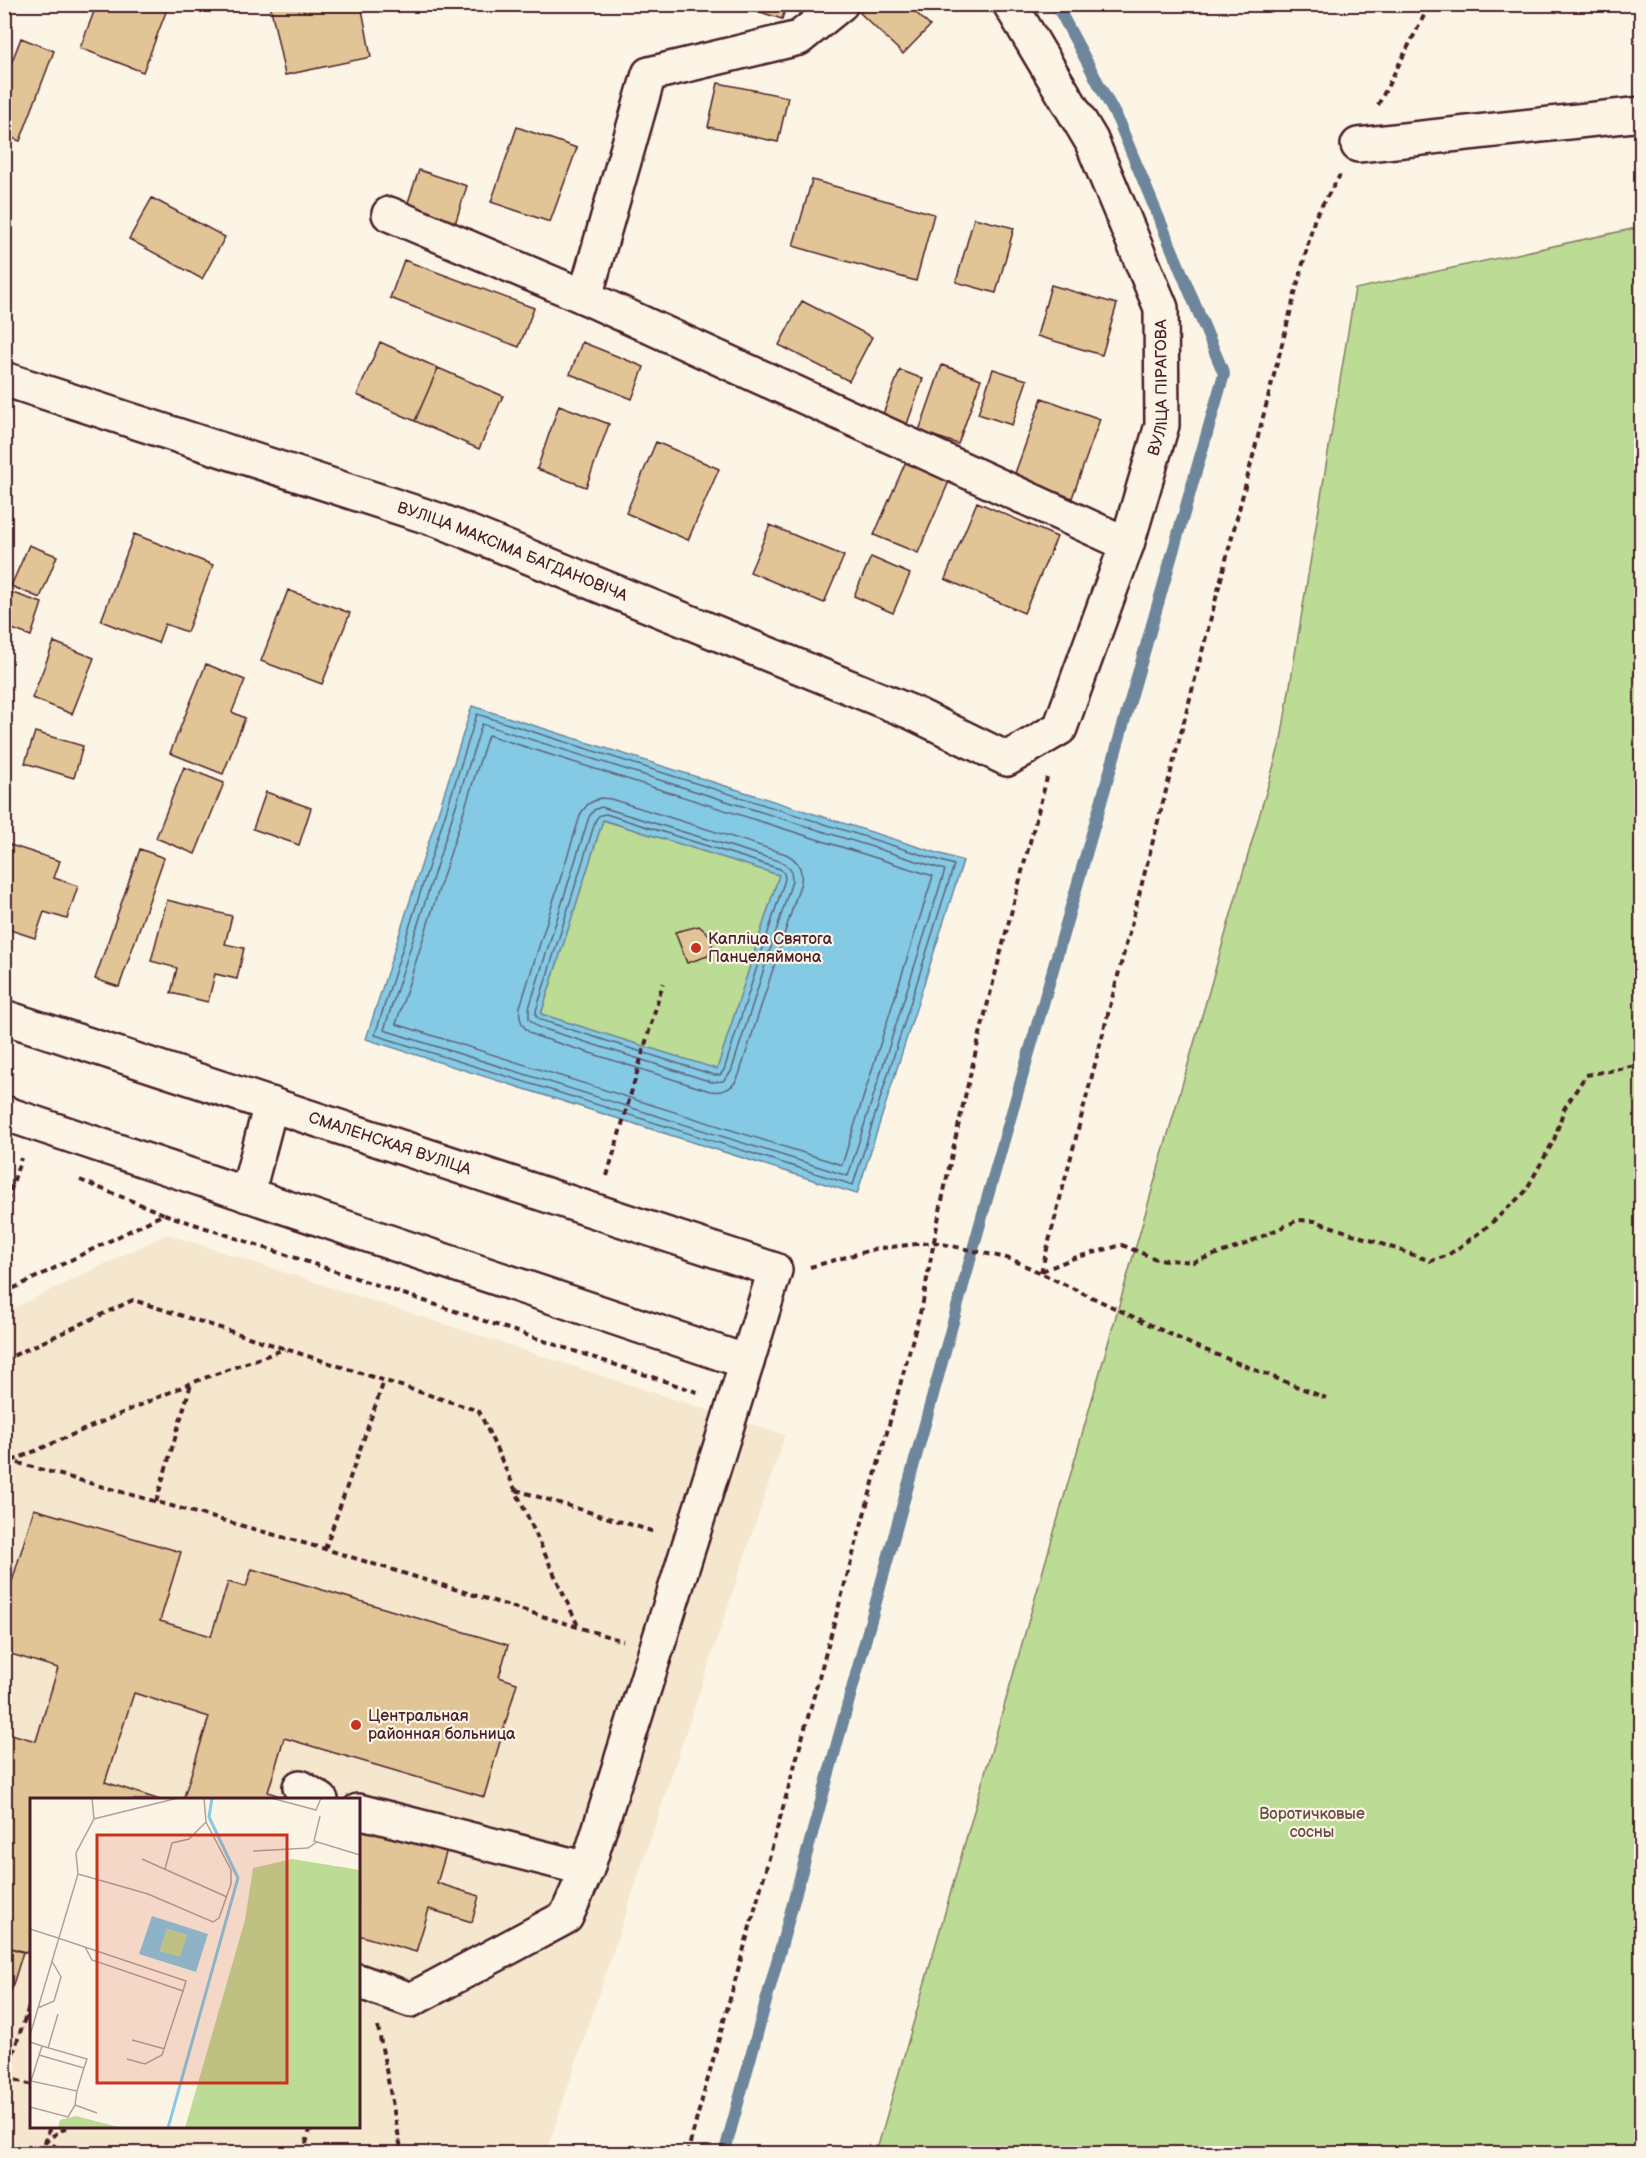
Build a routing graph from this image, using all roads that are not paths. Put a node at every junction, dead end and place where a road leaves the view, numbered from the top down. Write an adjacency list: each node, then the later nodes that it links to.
1 (841, 4): 6 (street)
2 (1011, 4): 8 (street, ВУЛІЦА ПІРАГОВА)
3 (1641, 114): 4 (street)
4 (1358, 145)
5 (389, 214): 6 (street)
6 (585, 297): 8 (street)
7 (4, 380): 9 (street, ВУЛІЦА МАКСІМА БАГДАНОВІЧА)
8 (1127, 544): 9 (street, ВУЛІЦА ПІРАГОВА)
9 (1060, 728)
10 (4, 1017): 11 (street, СМАЛЕНСКАЯ ВУЛІЦА)
11 (271, 1104): 13 (street); 14 (street, СМАЛЕНСКАЯ ВУЛІЦА)
12 (4, 1113): 13 (street)
13 (247, 1195): 14 (street)
14 (747, 1362): 16 (street)
15 (360, 1812): 16 (street)
16 (587, 1869): 17 (street)
17 (366, 1984)

